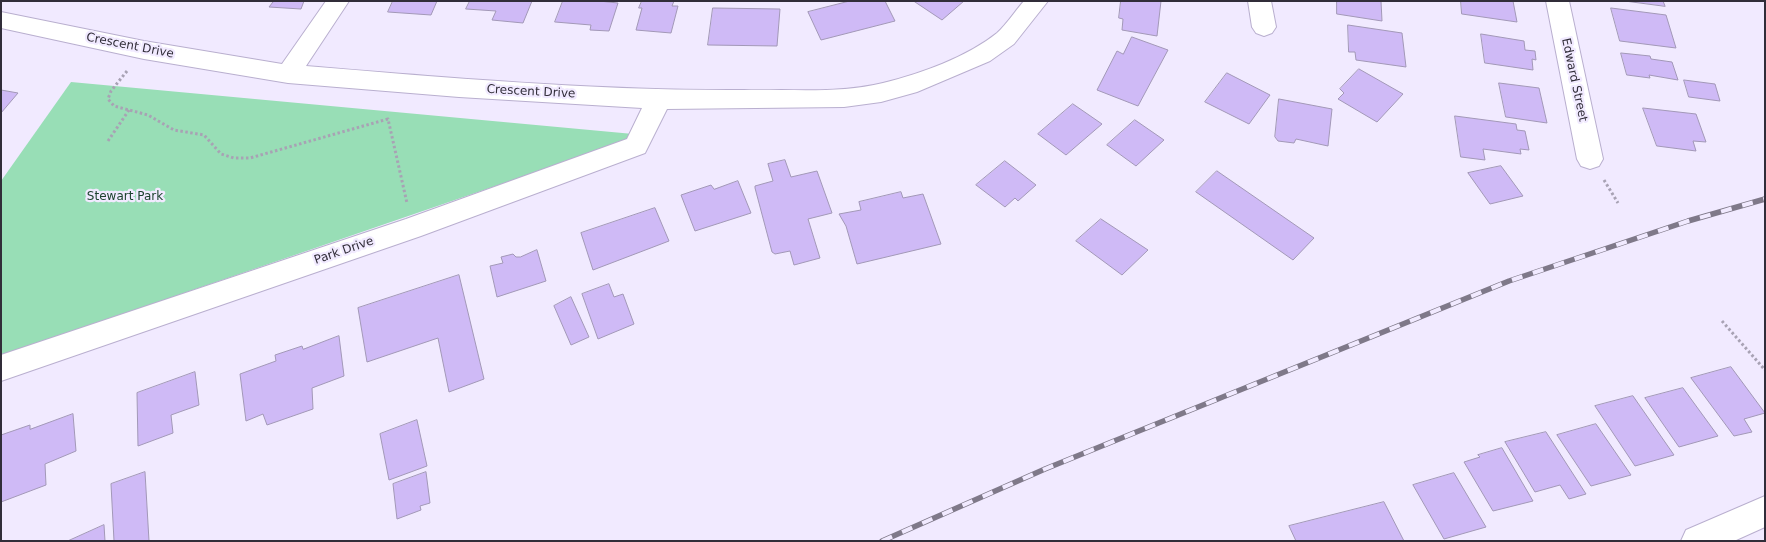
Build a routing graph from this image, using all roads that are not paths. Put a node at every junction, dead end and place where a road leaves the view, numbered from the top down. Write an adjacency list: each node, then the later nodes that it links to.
1 (338, 1): 7 (street)
2 (1037, 1): 8 (street, Crescent Drive)
3 (1259, 1): 6 (street)
4 (1557, 1): 9 (street, Edward Street)
5 (1, 20): 7 (street, Crescent Drive)
6 (1264, 27)
7 (288, 74): 8 (street, Crescent Drive)
8 (659, 100): 10 (street, Park Drive)
9 (1590, 159)
10 (1, 368)
11 (1765, 511): 12 (street)
12 (1697, 541)

